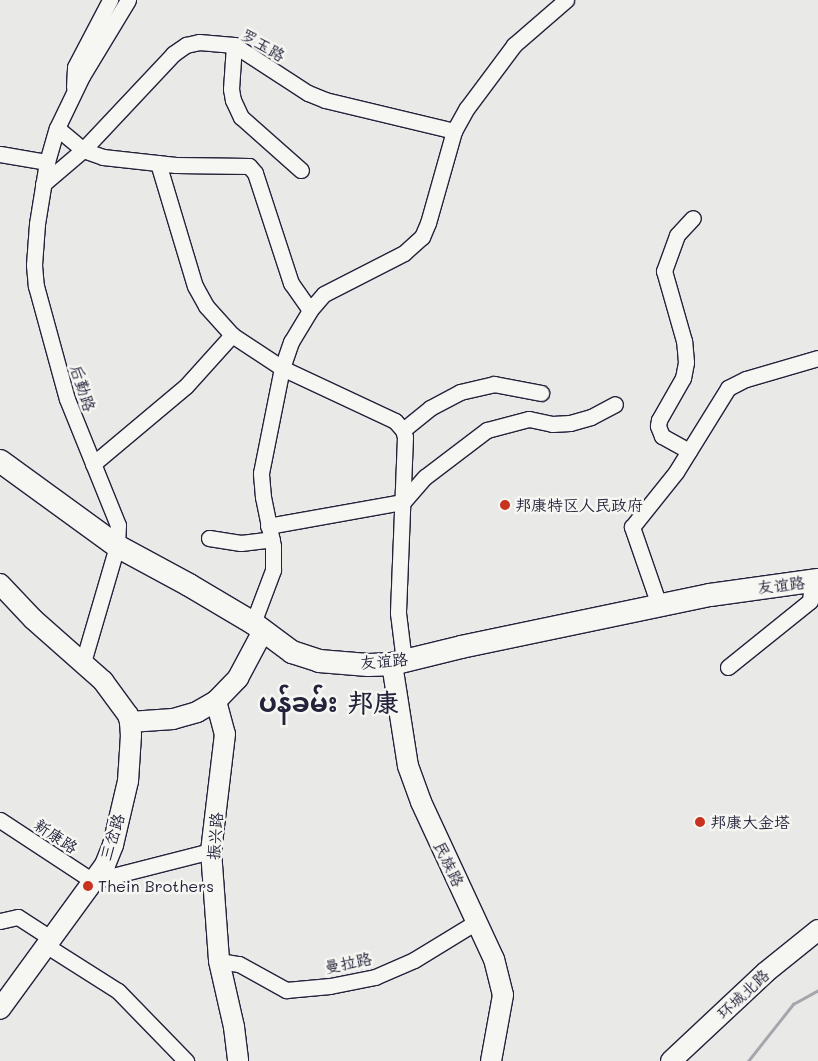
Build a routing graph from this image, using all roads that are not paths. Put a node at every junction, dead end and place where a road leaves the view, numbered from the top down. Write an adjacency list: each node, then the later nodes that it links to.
1 (110, 0): 5 (street)
2 (128, 0): 5 (street, 后勤路)
3 (566, 0): 7 (street)
4 (234, 45): 7 (street, 罗玉路); 8 (street, 罗玉路); 12 (street)
5 (74, 94): 6 (street, 后勤路)
6 (57, 128): 8 (street); 10 (street, 后勤路)
7 (454, 131): 15 (street)
8 (83, 150): 11 (street); 13 (street, 罗玉路)
9 (0, 154): 10 (street)
10 (47, 162): 13 (street, 后勤路)
11 (158, 163): 15 (street); 16 (street)
12 (301, 170)
13 (43, 184): 24 (street, 后勤路)
14 (692, 218): 22 (street)
15 (310, 310): 18 (street)
16 (232, 336): 18 (street); 24 (street)
17 (818, 358): 22 (street)
18 (282, 368): 21 (street); 26 (street)
19 (541, 393): 21 (street)
20 (615, 404): 25 (street)
21 (403, 430): 25 (street)
22 (689, 451): 31 (street)
23 (0, 461): 28 (highway, 友谊路)
24 (94, 464): 28 (street, 后勤路)
25 (403, 502): 26 (street); 34 (street)
26 (270, 532): 27 (street); 32 (street)
27 (209, 538)
28 (117, 546): 32 (highway, 友谊路); 33 (street, 后勤路)
29 (815, 581): 31 (highway, 友谊路); 35 (street)
30 (0, 584): 33 (main road)
31 (659, 605): 34 (highway, 友谊路)
32 (258, 627): 34 (highway, 友谊路); 36 (main road)
33 (83, 662): 37 (main road)
34 (398, 662): 42 (main road, 民族路)
35 (728, 668)
36 (216, 701): 37 (main road); 39 (main road, 振兴路)
37 (130, 722): 40 (main road, 三岔路)
38 (0, 820): 40 (street, 新康路)
39 (211, 851): 40 (street); 45 (main road, 振兴路)
40 (93, 882): 44 (main road, 三岔路)
41 (0, 921): 44 (street)
42 (478, 921): 45 (street, 曼拉路); 49 (main road, 民族路)
43 (818, 930): 50 (main road, 环城北路)
44 (49, 943): 46 (main road, 三岔路); 47 (street)
45 (219, 961): 48 (main road, 振兴路)
46 (0, 1009)
47 (186, 1061)
48 (238, 1061)
49 (490, 1061)
50 (671, 1061)

